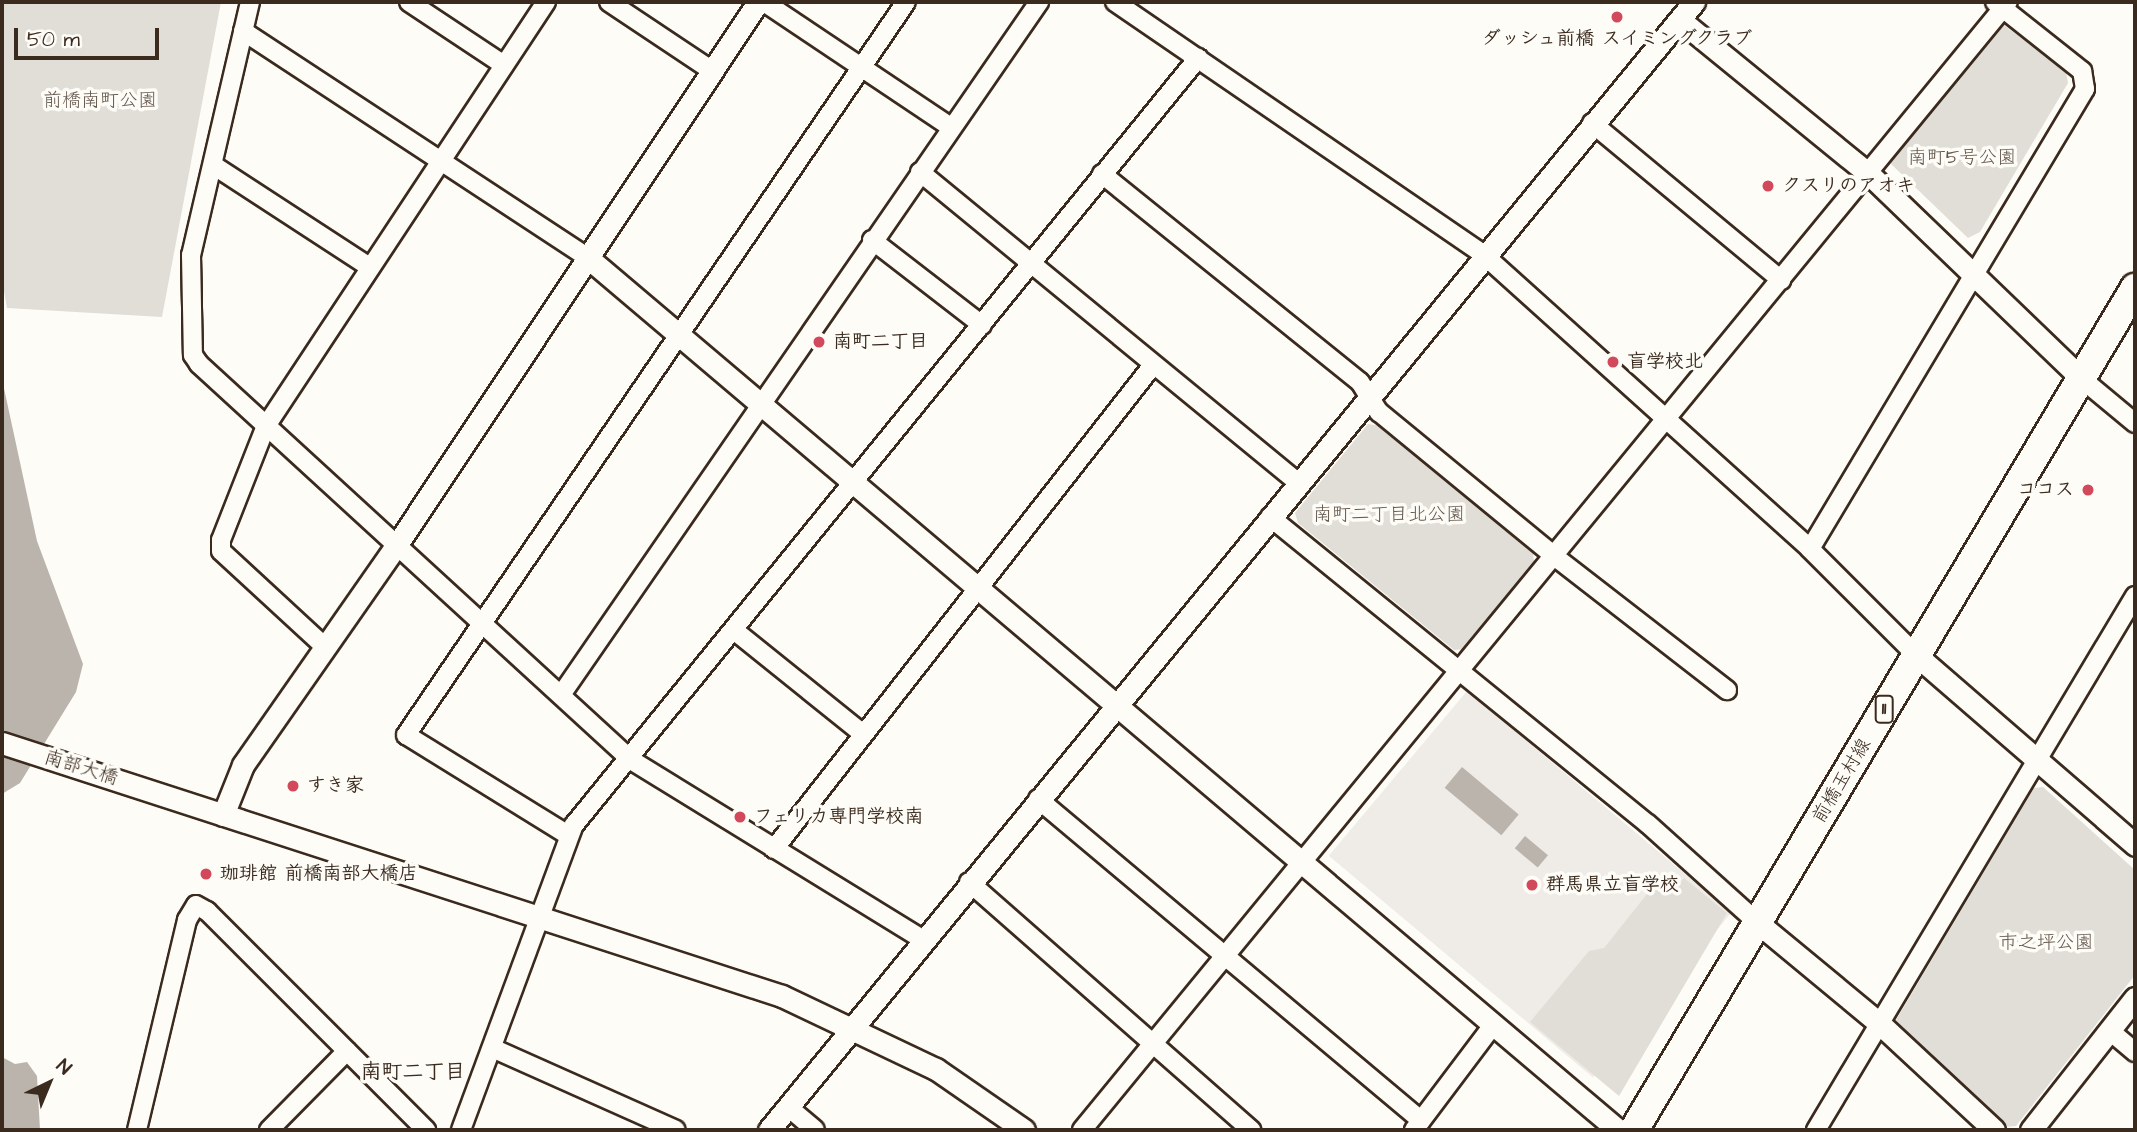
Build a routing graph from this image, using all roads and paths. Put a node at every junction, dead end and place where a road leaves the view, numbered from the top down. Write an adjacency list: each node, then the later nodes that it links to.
1 (250, 2): 13 (street)
2 (409, 2): 15 (street)
3 (546, 2): 15 (street)
4 (609, 2): 17 (street)
5 (758, 2): 17 (street)
6 (764, 2): 16 (street)
7 (906, 2): 16 (street)
8 (1039, 2): 19 (street)
9 (1115, 2): 14 (street)
10 (1694, 2): 12 (street)
11 (2002, 4): 24 (street); 30 (street)
12 (1680, 20): 18 (street); 24 (street)
13 (243, 31): 20 (street); 21 (street)
14 (1198, 58): 23 (street); 26 (street)
15 (503, 65): 20 (street)
16 (861, 69): 19 (street); 34 (street)
17 (711, 70): 27 (street)
18 (1592, 124): 26 (street); 31 (street)
19 (951, 127): 22 (street)
20 (440, 158): 27 (street); 29 (street)
21 (213, 165): 29 (street); 41 (street)
22 (919, 172): 25 (street); 28 (street)
23 (1102, 174): 28 (street); 37 (street)
24 (1869, 174): 30 (street); 31 (street)
25 (872, 240): 33 (street); 38 (street)
26 (1484, 255): 37 (street); 39 (street)
27 (587, 257): 34 (street); 45 (street)
28 (1032, 264): 33 (street); 35 (street)
29 (368, 266): 41 (street)
30 (1977, 275): 36 (street); 46 (street)
31 (1781, 280): 39 (street)
32 (2135, 288): 36 (main road, 前橋玉村線 / 11)
33 (982, 325): 43 (street)
34 (678, 335): 38 (street); 50 (street)
35 (1153, 365): 42 (street); 48 (street)
36 (2082, 379): 40 (street); 53 (main road, 前橋玉村線 / 11)
37 (1368, 396): 42 (street); 47 (street)
38 (758, 402): 43 (street); 56 (street)
39 (1666, 418): 46 (street); 47 (street)
40 (2135, 423)
41 (266, 426): 45 (street); 52 (street)
42 (1298, 482): 44 (street)
43 (855, 484): 48 (street); 51 (street)
44 (1269, 517): 54 (street); 57 (street)
45 (396, 547): 50 (street); 52 (street)
46 (1810, 549): 53 (street)
47 (1554, 556): 54 (street); 55 (street)
48 (980, 590): 57 (street); 58 (street)
49 (2135, 596): 60 (street)
50 (483, 626): 56 (street); 64 (street)
51 (735, 631): 58 (street); 61 (street)
52 (324, 646): 63 (street)
53 (1916, 655): 60 (street); 70 (main road, 前橋玉村線 / 11)
54 (1460, 670): 67 (street); 70 (street)
55 (1727, 690)
56 (561, 695): 61 (street)
57 (1115, 705): 62 (street); 67 (street)
58 (863, 734): 66 (street)
59 (2, 743): 63 (street, 南部大橋)
60 (2039, 757): 65 (street); 74 (street)
61 (631, 760): 64 (street); 66 (street)
62 (1038, 799): 68 (street); 72 (street)
63 (223, 815): 69 (street, 南部大橋)
64 (568, 835): 69 (street)
65 (2135, 845)
66 (774, 849): 71 (street)
67 (1302, 863): 72 (street); 75 (street)
68 (970, 882): 71 (street); 78 (street)
69 (540, 916): 76 (street, 南部大橋); 79 (street)
70 (1758, 923): 74 (street); 95 (main road, 前橋玉村線 / 11)
71 (922, 939): 76 (street)
72 (1226, 954): 78 (street); 83 (street)
73 (2135, 998): 77 (street)
74 (1880, 1023): 96 (street); 97 (street)
75 (1493, 1025): 83 (street); 94 (street)
76 (851, 1026): 82 (street); 91 (street, 南部大橋)
77 (2110, 1031): 81 (street); 98 (street)
78 (1154, 1044): 92 (street); 93 (street)
79 (492, 1048): 87 (street); 88 (street)
80 (347, 1051): 84 (street); 85 (street); 86 (street)
81 (2135, 1052)
82 (788, 1107): 89 (street); 90 (street)
83 (1417, 1125)
84 (137, 1130)
85 (269, 1130)
86 (426, 1130)
87 (461, 1130)
88 (676, 1130)
89 (769, 1130)
90 (815, 1130)
91 (1024, 1130)
92 (1082, 1130)
93 (1251, 1130)
94 (1618, 1130)
95 (1634, 1130)
96 (1816, 1130)
97 (1994, 1130)
98 (2031, 1130)

